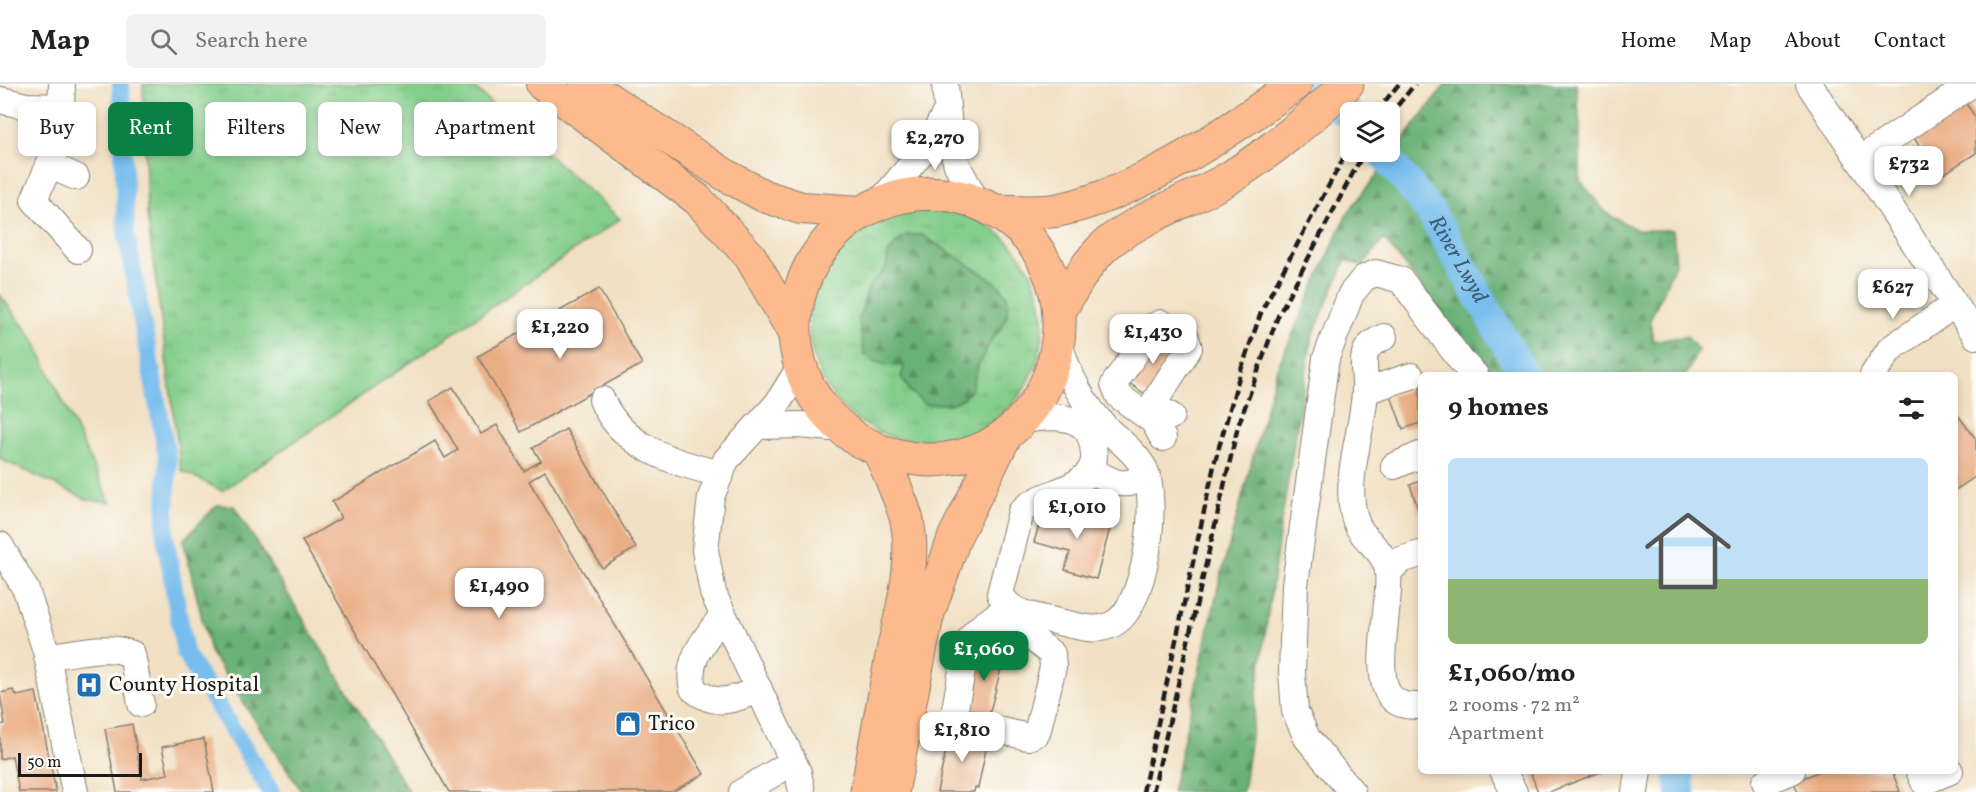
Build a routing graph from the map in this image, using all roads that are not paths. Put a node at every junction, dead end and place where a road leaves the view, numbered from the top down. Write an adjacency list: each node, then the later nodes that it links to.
1 (542, 84): 19 (main road)
2 (586, 84): 14 (main road)
3 (945, 84): 10 (street)
4 (1295, 84): 15 (highway)
5 (1347, 84): 18 (highway)
6 (1809, 84): 11 (street)
7 (1972, 84): 11 (street)
8 (61, 95): 9 (street); 12 (street)
9 (0, 100)
10 (947, 110): 14 (street); 15 (street)
11 (1859, 160): 17 (street)
12 (49, 165): 13 (street); 16 (street)
13 (76, 177)
14 (870, 207): 15 (highway); 19 (highway)
15 (985, 207): 18 (highway)
16 (78, 250)
17 (1954, 305): 21 (street); 25 (street)
18 (1060, 310): 22 (highway)
19 (795, 335): 23 (highway)
20 (1384, 336): 27 (street)
21 (1976, 336)
22 (1059, 343): 30 (highway); 37 (street)
23 (800, 367): 29 (street); 31 (highway)
24 (1472, 372): 61 (street)
25 (1875, 372)
26 (1411, 376): 27 (street)
27 (1365, 391): 40 (street)
28 (602, 400): 36 (street)
29 (757, 426): 31 (street); 36 (street)
30 (1012, 428): 32 (highway); 35 (street); 60 (highway)
31 (842, 429): 32 (highway)
32 (877, 450): 59 (highway)
33 (1418, 456): 34 (street)
34 (1394, 465)
35 (1091, 469): 37 (street); 41 (street)
36 (721, 474): 42 (street)
37 (1146, 474): 41 (street)
38 (0, 545): 44 (street)
39 (1418, 555): 40 (street)
40 (1388, 572): 47 (street)
41 (1008, 606): 43 (street)
42 (723, 615): 45 (street); 45 (street)
43 (984, 625): 43 (street)
44 (48, 656): 46 (street); 56 (street)
45 (759, 689): 48 (street)
46 (141, 704)
47 (1418, 706)
48 (793, 762): 57 (street); 58 (street)
49 (1505, 774): 62 (street)
50 (1638, 774): 63 (street)
51 (1785, 774): 55 (street)
52 (1920, 774): 53 (street)
53 (1943, 774)
54 (1951, 774): 64 (street)
55 (1765, 782)
56 (75, 792)
57 (742, 792)
58 (802, 792)
59 (867, 792)
60 (892, 792)
61 (1352, 792)
62 (1514, 792)
63 (1635, 792)
64 (1959, 792)

